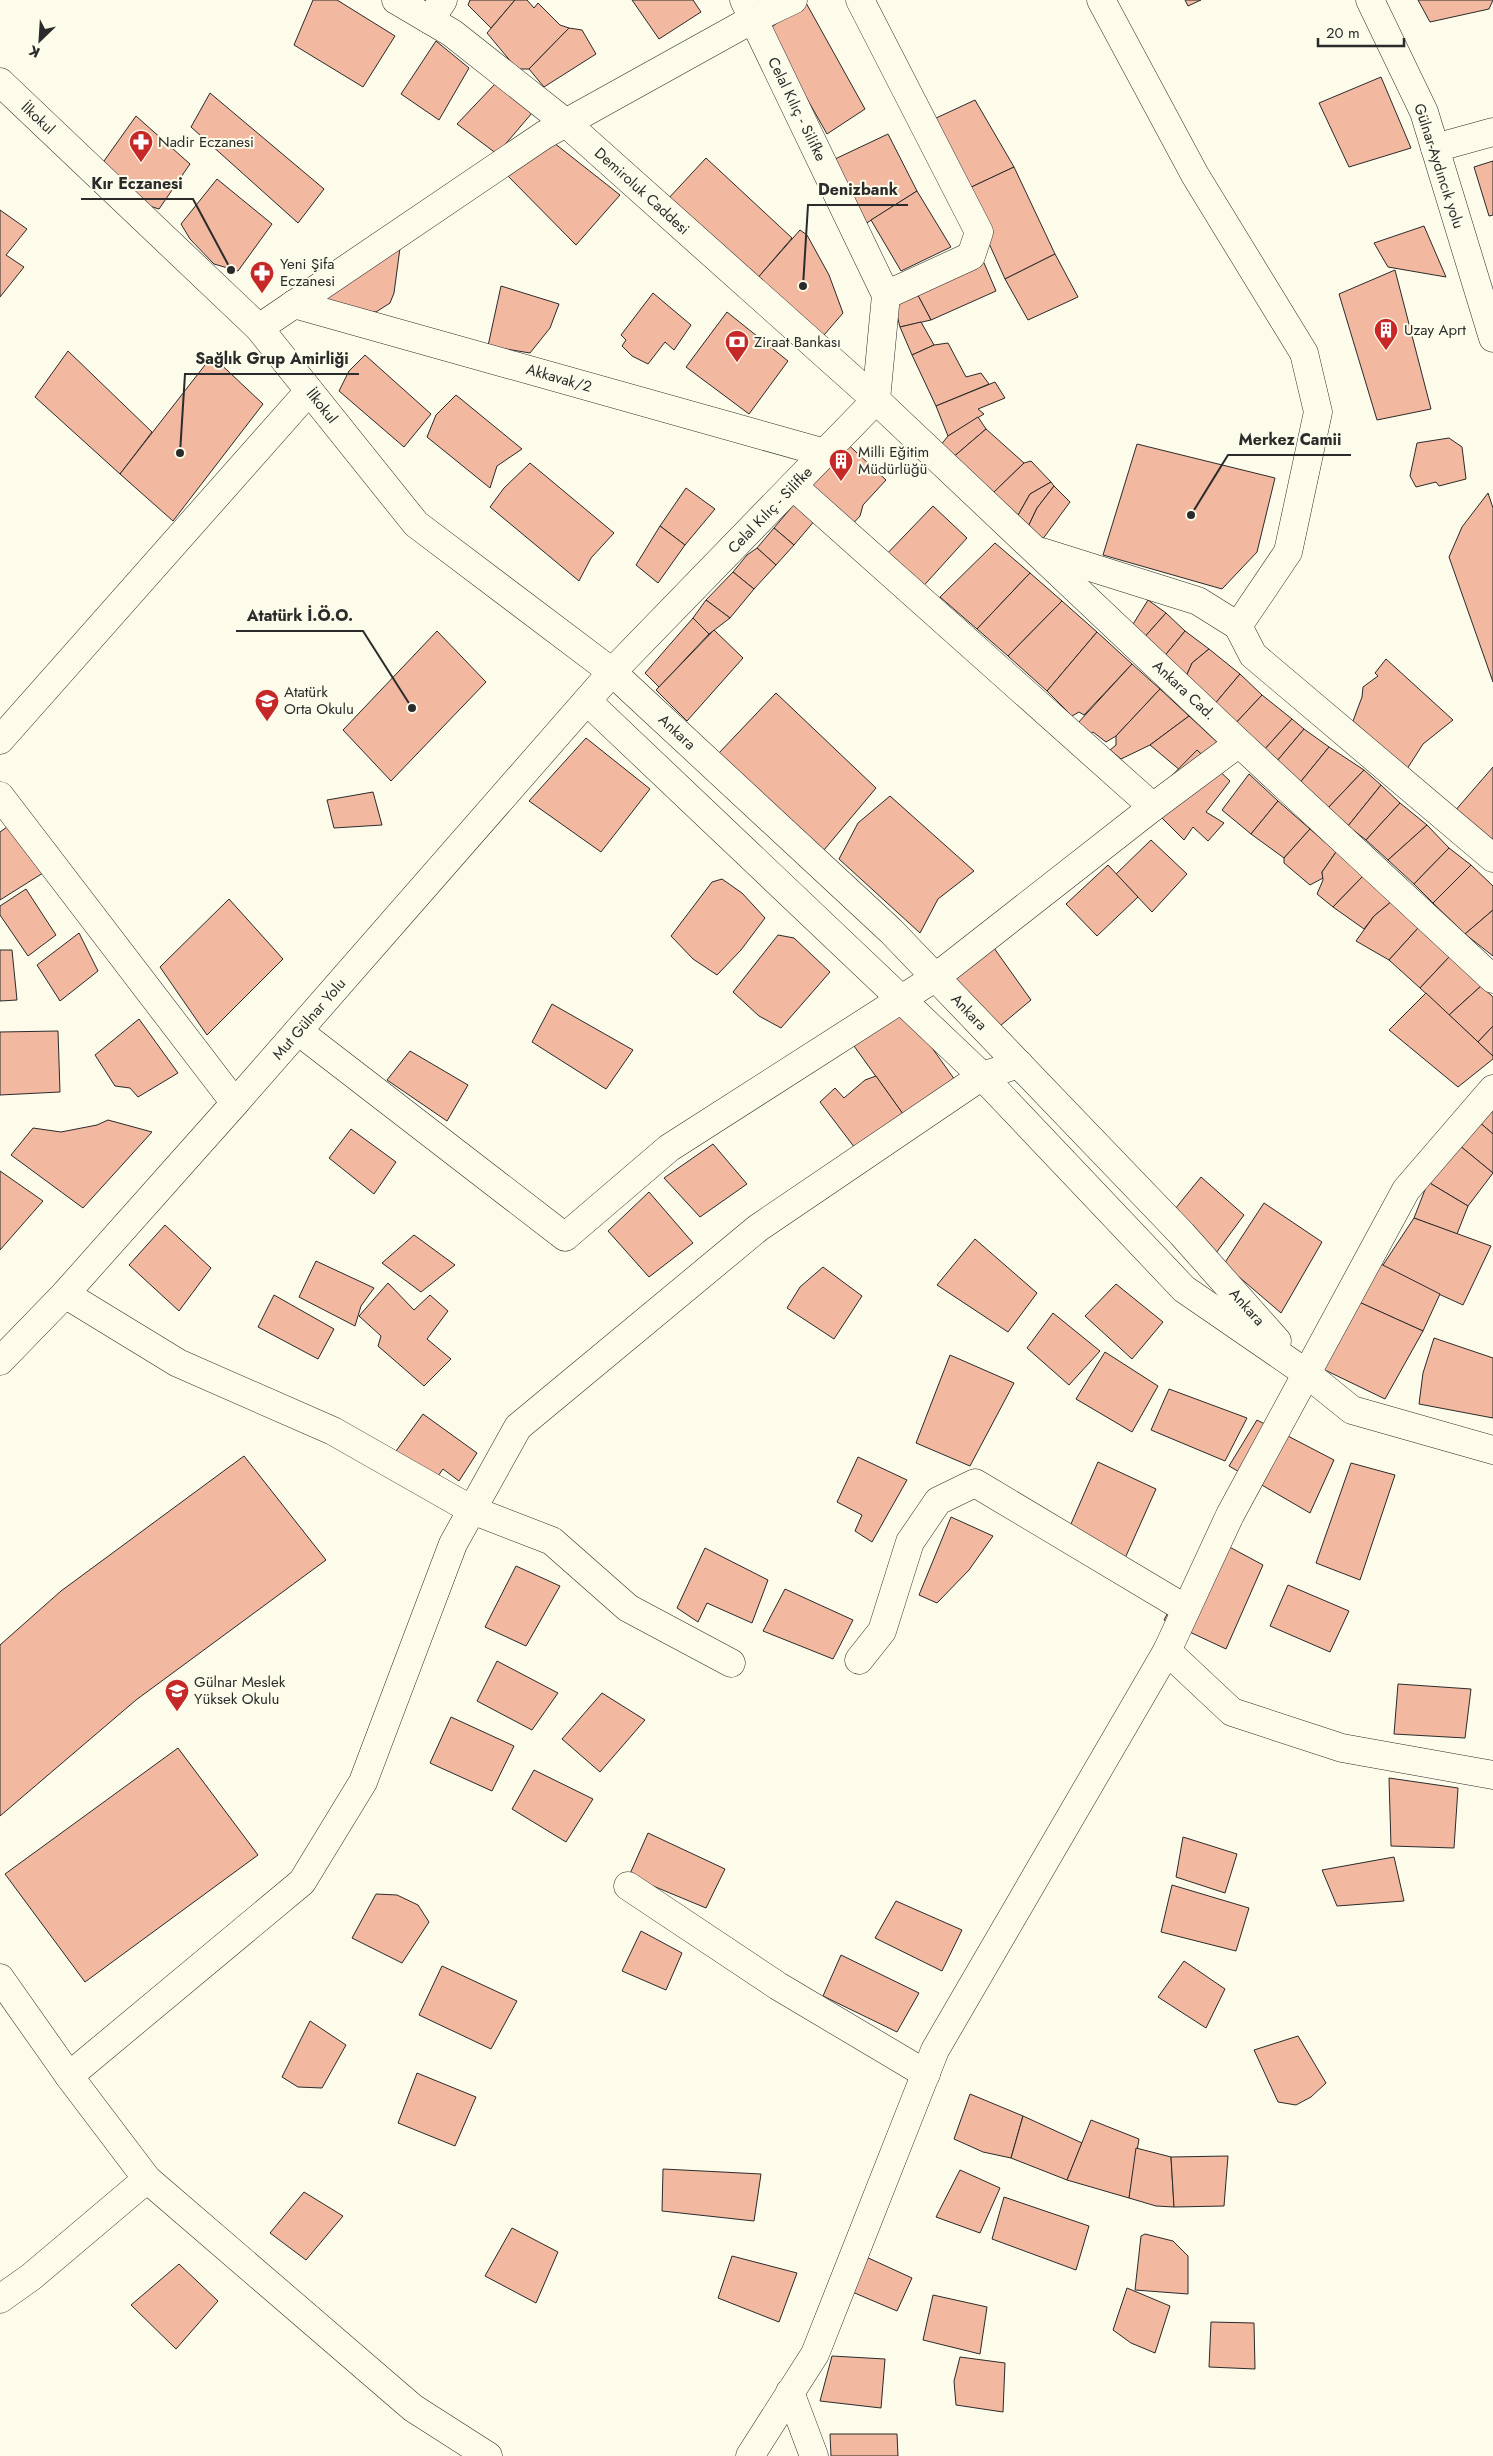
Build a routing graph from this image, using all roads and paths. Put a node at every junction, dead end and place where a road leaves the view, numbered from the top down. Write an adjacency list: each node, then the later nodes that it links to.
1 (396, 0): 7 (street, Demiroluk Caddesi)
2 (793, 0): 6 (street)
3 (860, 0): 12 (street)
4 (1101, 0): 21 (street)
5 (1370, 0): 11 (street, Gülnar-Aydıncık yolu)
6 (749, 9): 9 (street); 12 (street, Celal Kılıç - Silifke)
7 (437, 10): 9 (street, Demiroluk Caddesi)
8 (0, 82): 14 (street, İlkokul)
9 (566, 123): 13 (street); 17 (street, Demiroluk Caddesi)
10 (1493, 132): 11 (street)
11 (1435, 148): 15 (street, Gülnar-Aydıncık yolu)
12 (886, 295): 17 (street)
13 (294, 304): 14 (street); 18 (street, Akkavak/2)
14 (258, 328): 16 (street, İlkokul)
15 (1493, 338)
16 (310, 391): 22 (street, İlkokul); 24 (street)
17 (876, 400): 18 (street, Celal Kılıç - Silifke); 20 (street, Ankara Cad.)
18 (825, 453): 19 (street, Celal Kılıç - Silifke)
19 (793, 486): 22 (street, Celal Kılıç - Silifke); 27 (street)
20 (1036, 551): 21 (street); 25 (street, Ankara Cad.)
21 (1238, 626): 28 (street)
22 (612, 672): 23 (street, Mut Gülnar Yolu); 29 (street, Ankara)
23 (587, 701): 31 (street, Ankara); 32 (street, Mut Gülnar Yolu)
24 (0, 740)
25 (1239, 743): 27 (street); 30 (street, Ankara Cad.)
26 (0, 796): 36 (street)
27 (1153, 807): 29 (street)
28 (1493, 858)
29 (936, 977): 31 (street); 33 (street, Ankara)
30 (1493, 979)
31 (901, 999): 32 (street); 34 (street, Ankara)
32 (298, 1032): 36 (street, Mut Gülnar Yolu)
33 (1019, 1064): 34 (street); 39 (street, Ankara)
34 (982, 1076): 39 (street, Ankara); 41 (street)
35 (1493, 1089): 39 (street)
36 (235, 1103): 37 (street, Mut Gülnar Yolu)
37 (65, 1294): 38 (street, Mut Gülnar Yolu); 41 (street)
38 (0, 1361)
39 (1306, 1373): 40 (street, Ankara); 42 (street)
40 (1493, 1450)
41 (472, 1510): 45 (street); 50 (street)
42 (1186, 1609): 43 (street); 44 (street)
43 (1167, 1651): 46 (street); 49 (street)
44 (858, 1660)
45 (731, 1663)
46 (1493, 1775)
47 (628, 1886): 49 (street)
48 (0, 1978): 50 (street)
49 (926, 2074): 53 (street)
50 (69, 2076): 51 (street)
51 (148, 2179): 52 (street); 54 (street)
52 (0, 2299)
53 (790, 2392): 55 (street); 56 (street)
54 (488, 2456)
55 (750, 2456)
56 (814, 2456)

